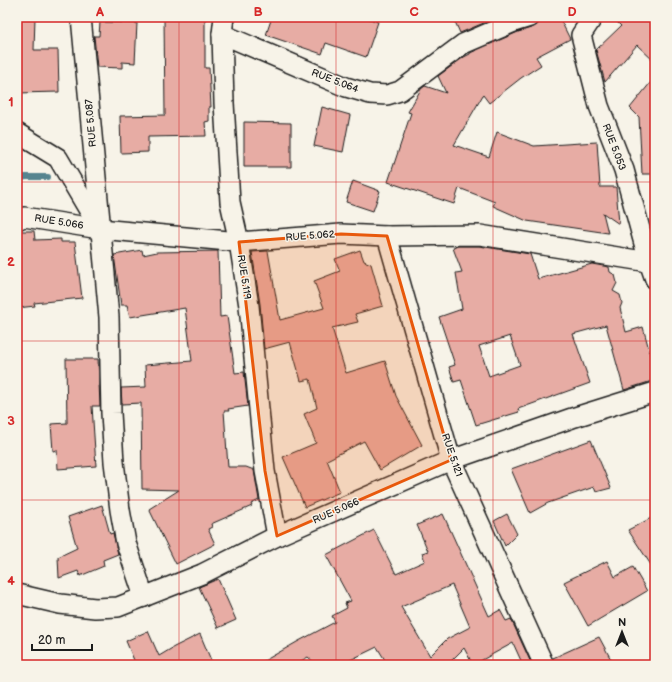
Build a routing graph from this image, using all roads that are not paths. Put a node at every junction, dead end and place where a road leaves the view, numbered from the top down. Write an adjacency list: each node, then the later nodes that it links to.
1 (81, 17): 7 (street, RUE 5.087)
2 (530, 17): 4 (street, RUE 5.064)
3 (593, 17): 10 (street, RUE 5.053)
4 (223, 26): 9 (street, RUE 5.119)
5 (17, 133): 7 (street)
6 (17, 220): 7 (street, RUE 5.066)
7 (100, 229): 9 (street, RUE 5.062); 15 (street, RUE 5.087)
8 (387, 236): 9 (street, RUE 5.062); 10 (street, RUE 5.062); 12 (street, RUE 5.121)
9 (238, 242): 13 (street, RUE 5.119)
10 (652, 270)
11 (655, 392): 12 (street, RUE 5.066)
12 (451, 460): 13 (street, RUE 5.066); 16 (street, RUE 5.121)
13 (277, 536): 15 (street, RUE 5.066)
14 (17, 594): 15 (street, RUE 5.066)
15 (144, 597)
16 (544, 665)

